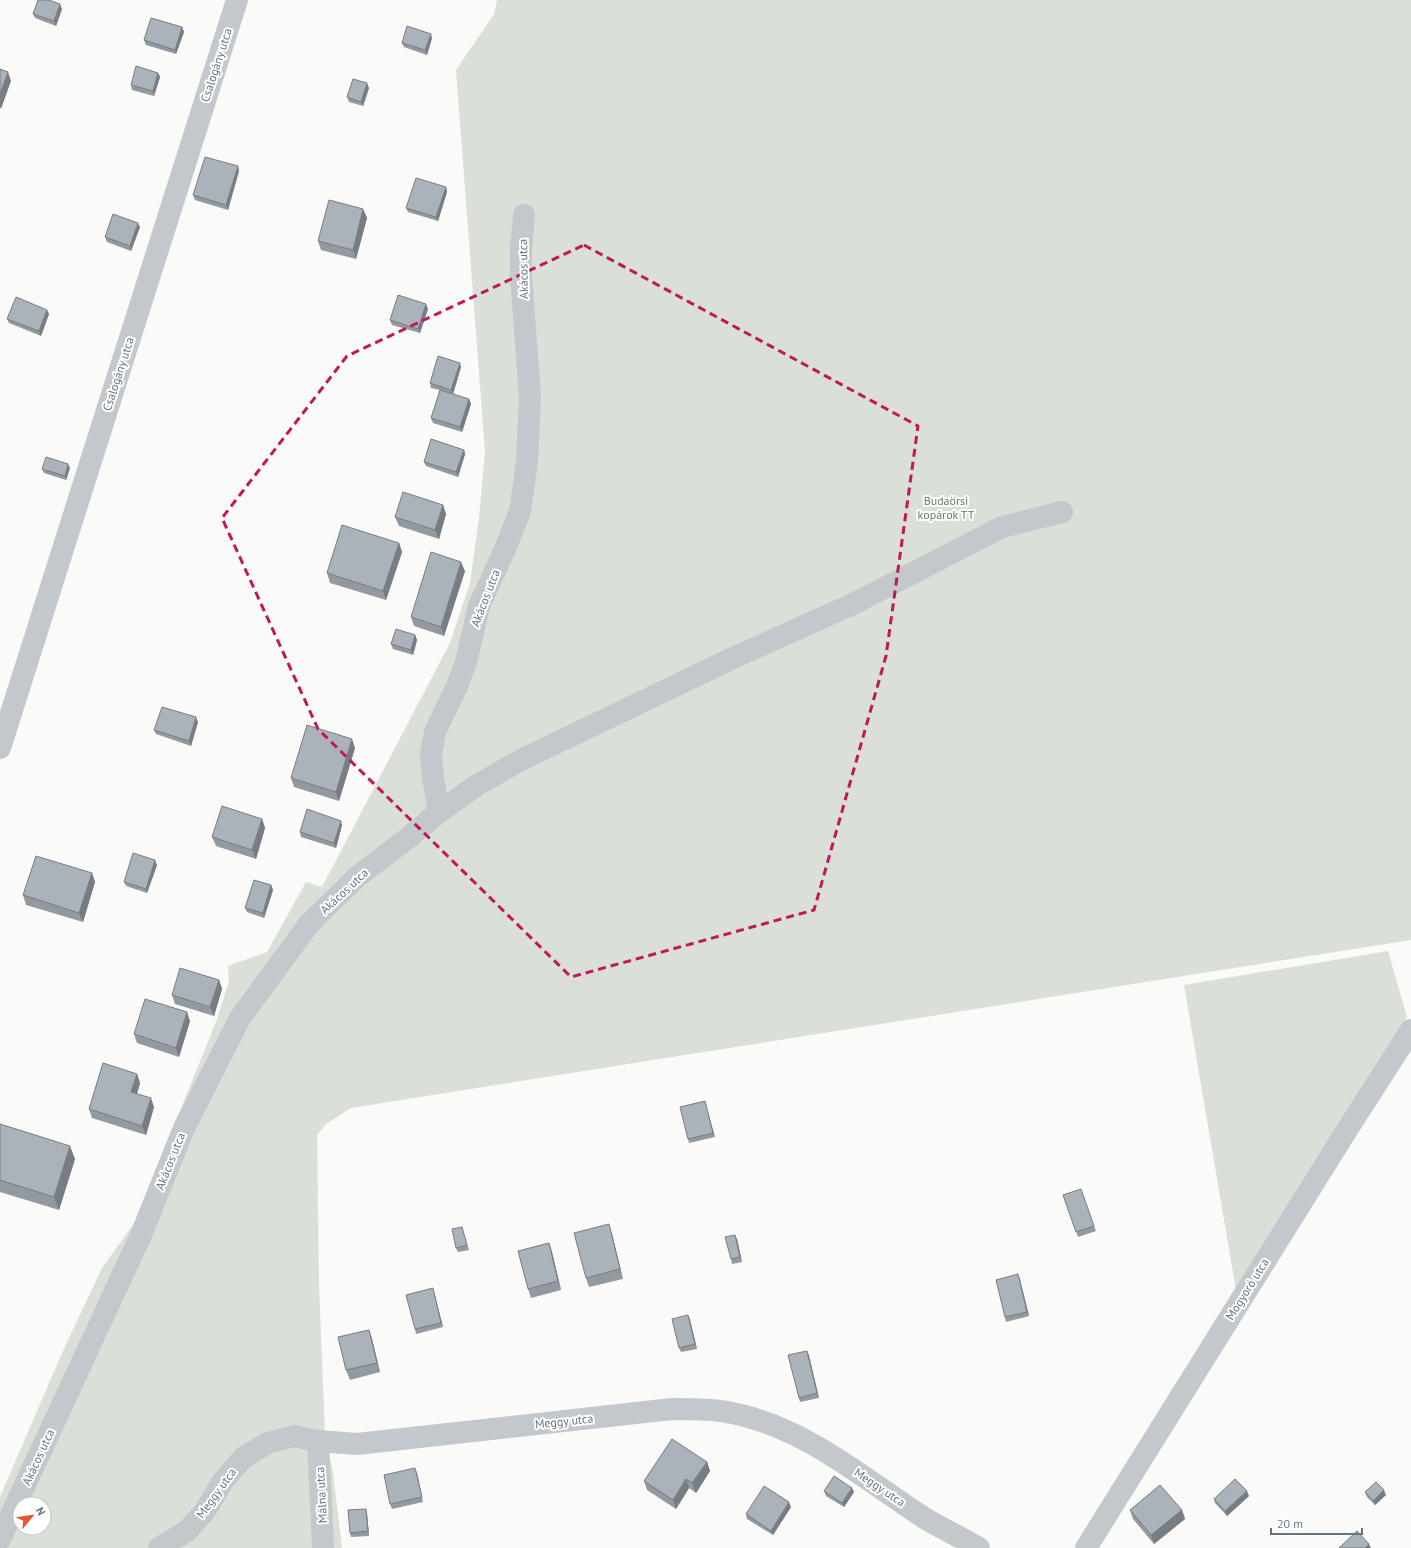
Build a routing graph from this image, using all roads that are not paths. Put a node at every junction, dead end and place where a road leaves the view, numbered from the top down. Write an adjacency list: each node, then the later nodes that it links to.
1 (236, 0): 4 (street, Csalogány utca)
2 (524, 215): 5 (street, Akácos utca)
3 (1062, 512): 5 (street)
4 (0, 748)
5 (438, 813): 8 (street, Akácos utca)
6 (1411, 1030): 12 (street, Mogyoró utca)
7 (318, 1441): 9 (street, Meggy utca); 10 (street, Málna utca); 11 (street, Meggy utca)
8 (0, 1539)
9 (159, 1548)
10 (323, 1548)
11 (979, 1548)
12 (1086, 1548)

